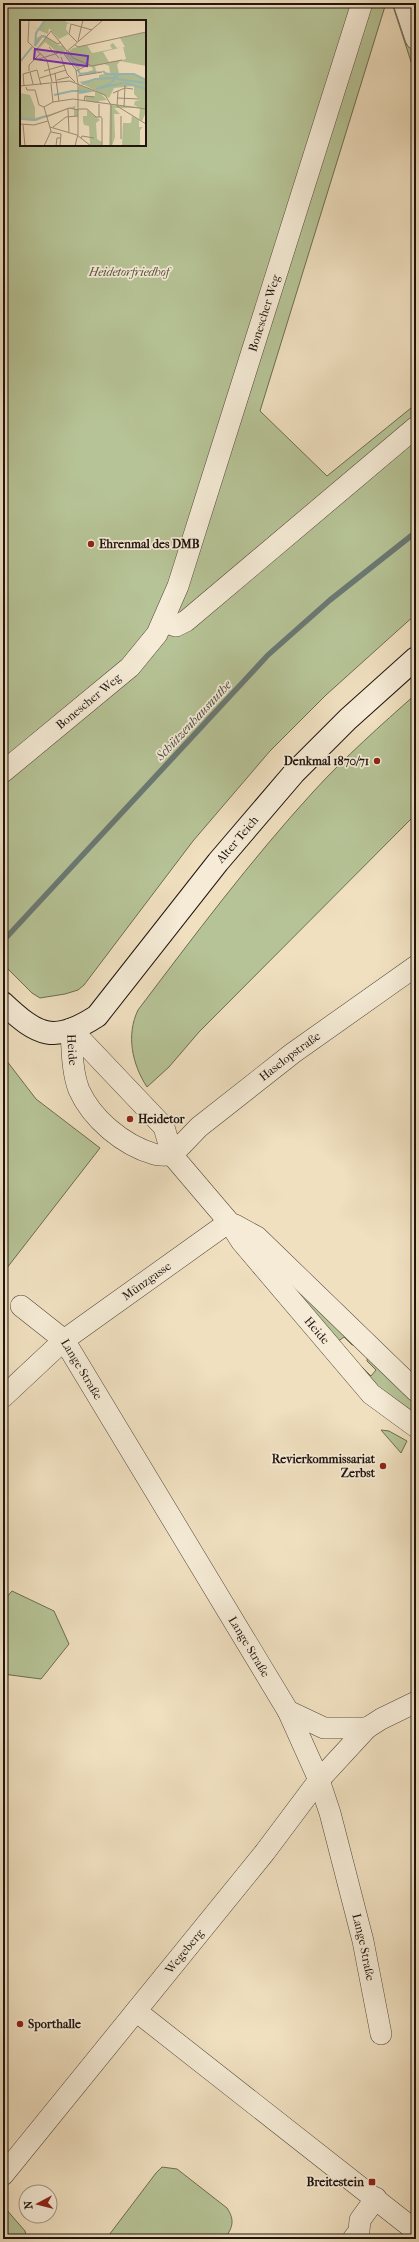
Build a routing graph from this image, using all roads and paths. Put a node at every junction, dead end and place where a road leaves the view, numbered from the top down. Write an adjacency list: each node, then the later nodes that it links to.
1 (362, 3): 5 (street, Bonescher Weg)
2 (404, 3): 3 (street)
3 (416, 39)
4 (416, 427): 5 (street)
5 (164, 622): 7 (street, Bonescher Weg)
6 (416, 658): 10 (main road, Alter Teich)
7 (3, 772)
8 (416, 966): 11 (street, Haselopstraße)
9 (3, 1003): 10 (main road, Alter Teich)
10 (71, 1029): 11 (street, Heide); 11 (street, Heide)
11 (172, 1155): 12 (street, Heide)
12 (229, 1222): 14 (street, Münzgasse); 15 (street, Heide); 17 (street, Heide)
13 (21, 1306): 14 (street, Lange Straße)
14 (64, 1340): 16 (street, Münzgasse); 19 (street, Lange Straße)
15 (416, 1391)
16 (3, 1397)
17 (416, 1427)
18 (416, 1702): 20 (street, Wegeberg)
19 (288, 1711): 20 (street); 21 (street, Lange Straße)
20 (367, 1728): 21 (street, Wegeberg)
21 (320, 1780): 22 (street, Wegeberg); 23 (street, Lange Straße)
22 (136, 2011): 24 (street, Wegeberg); 25 (street)
23 (381, 2034)
24 (3, 2175)
25 (376, 2198): 26 (street); 27 (street)
26 (360, 2220): 28 (street); 29 (street)
27 (416, 2231)
28 (337, 2239)
29 (353, 2239)

